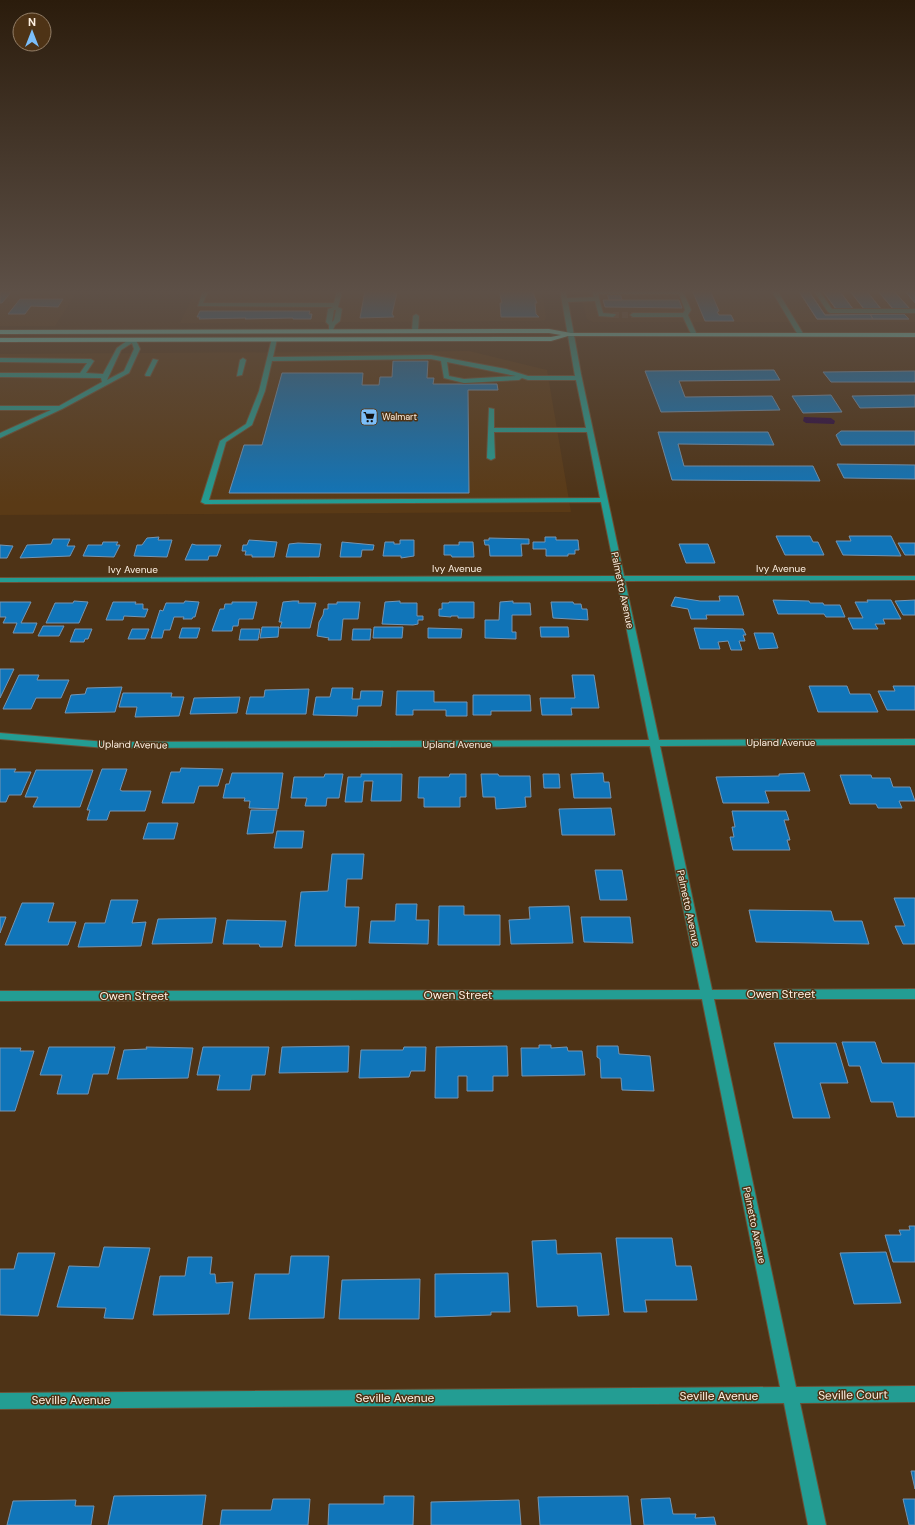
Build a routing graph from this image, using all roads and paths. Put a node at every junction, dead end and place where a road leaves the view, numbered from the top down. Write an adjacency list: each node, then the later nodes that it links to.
1 (12, 361): 11 (street)
2 (91, 361): 15 (street)
3 (113, 361): 18 (street)
4 (132, 361): 18 (street)
5 (154, 361): 12 (street)
6 (243, 361): 13 (street)
7 (269, 361): 26 (street)
8 (444, 361): 16 (street)
9 (455, 361): 16 (street)
10 (575, 361): 17 (street, Palmetto Avenue)
11 (0, 366)
12 (148, 375)
13 (239, 375)
14 (0, 376): 15 (street)
15 (82, 376): 18 (street)
16 (528, 378): 17 (street)
17 (578, 378): 23 (street, Palmetto Avenue)
18 (105, 379): 20 (street)
19 (0, 408): 20 (street)
20 (60, 408): 24 (street)
21 (491, 409): 22 (street)
22 (490, 430): 23 (street); 25 (street)
23 (589, 430): 26 (street, Palmetto Avenue)
24 (0, 436)
25 (491, 458)
26 (604, 500): 28 (street, Palmetto Avenue)
27 (915, 578): 28 (street, Ivy Avenue)
28 (621, 579): 29 (street, Ivy Avenue); 32 (street, Palmetto Avenue)
29 (0, 580)
30 (0, 736): 32 (street, Upland Avenue)
31 (915, 742): 32 (street, Upland Avenue)
32 (654, 743): 33 (street, Palmetto Avenue)
33 (707, 994): 34 (street, Owen Street); 35 (street, Owen Street); 37 (street, Palmetto Avenue)
34 (915, 994)
35 (0, 996)
36 (915, 1394): 37 (street, Seville Court)
37 (790, 1396): 38 (street, Seville Avenue); 39 (street, Palmetto Avenue)
38 (0, 1401)
39 (817, 1525)

